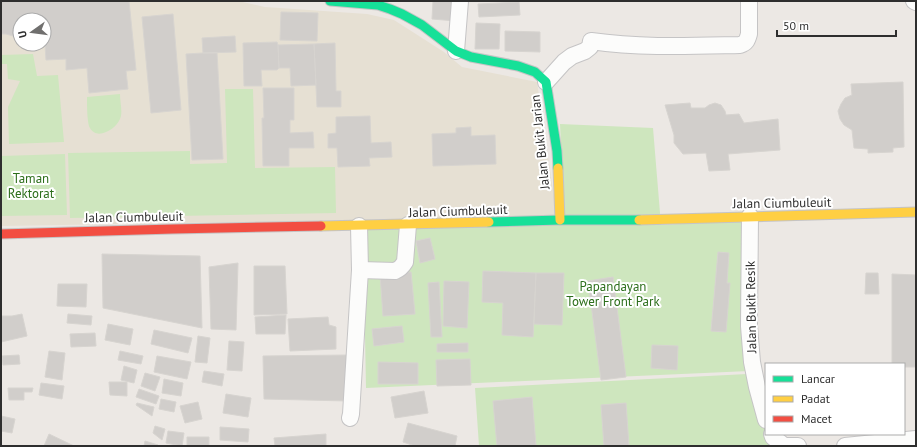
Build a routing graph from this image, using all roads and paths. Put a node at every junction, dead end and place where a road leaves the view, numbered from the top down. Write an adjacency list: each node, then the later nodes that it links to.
1 (330, 1): 4 (main road, Jalan Bukit Jarian)
2 (460, 1): 4 (street)
3 (750, 1): 5 (street)
4 (456, 51): 5 (main road, Jalan Bukit Jarian)
5 (546, 82): 8 (main road, Jalan Bukit Jarian)
6 (916, 212): 7 (main road, Jalan Ciumbuleuit)
7 (750, 216): 8 (main road, Jalan Ciumbuleuit); 13 (street, Jalan Bukit Resik)
8 (560, 220): 9 (main road, Jalan Ciumbuleuit)
9 (408, 225): 10 (main road, Jalan Ciumbuleuit); 12 (street)
10 (359, 226): 11 (main road, Jalan Ciumbuleuit); 12 (street)
11 (1, 234)
12 (360, 270): 14 (street)
13 (765, 416)
14 (350, 418)
15 (772, 435): 17 (street)
16 (916, 440): 18 (street)
17 (798, 446)
18 (845, 446)

